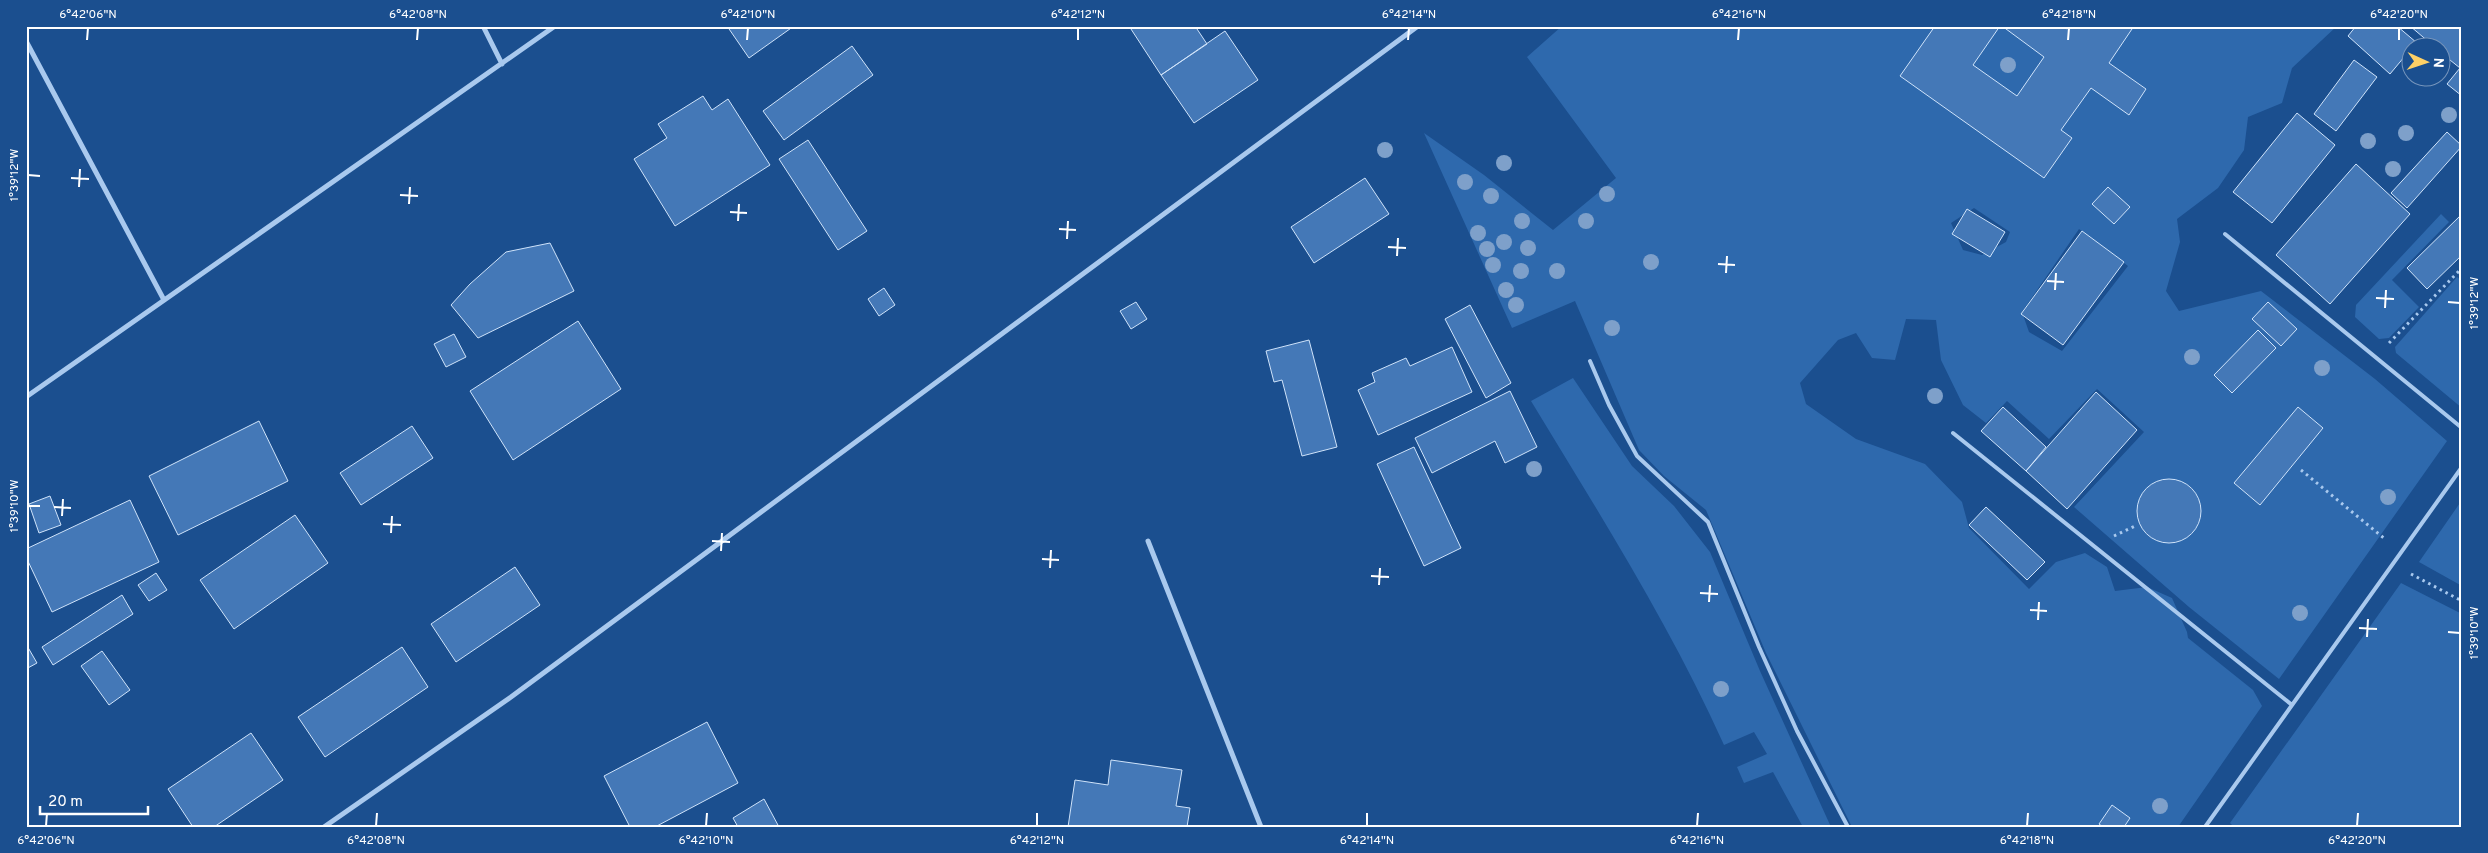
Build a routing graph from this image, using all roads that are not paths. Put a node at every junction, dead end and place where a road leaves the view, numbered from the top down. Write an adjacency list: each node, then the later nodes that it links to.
1 (483, 26): 5 (street)
2 (555, 26): 5 (street)
3 (1418, 26): 15 (street)
4 (26, 41): 7 (street)
5 (502, 64): 7 (street)
6 (2225, 234): 10 (lane)
7 (164, 300): 9 (street)
8 (1590, 361): 17 (lane)
9 (26, 397)
10 (2462, 428)
11 (1953, 433): 14 (lane)
12 (2462, 467): 14 (lane)
13 (1148, 541): 16 (street)
14 (2292, 706): 18 (lane)
15 (324, 827)
16 (1261, 827)
17 (1848, 827)
18 (2205, 827)

